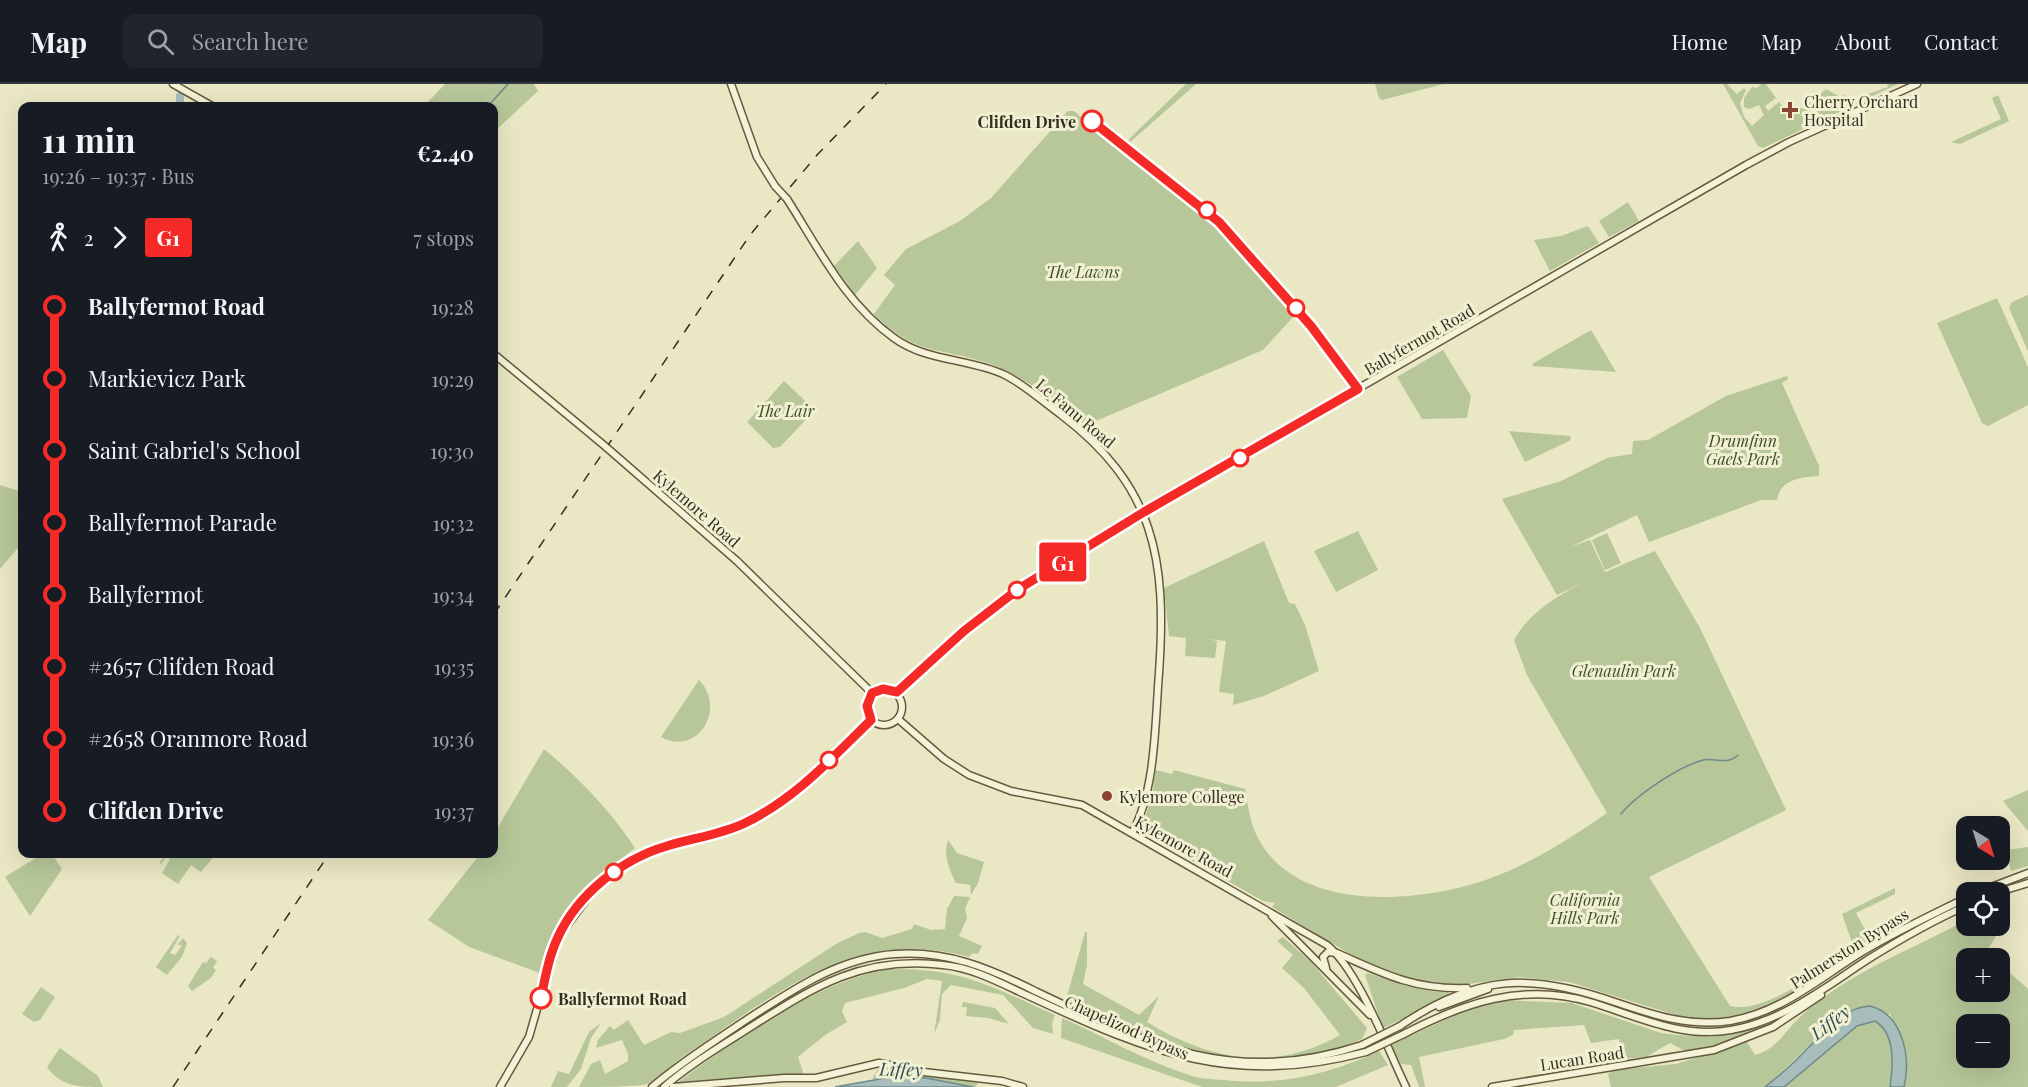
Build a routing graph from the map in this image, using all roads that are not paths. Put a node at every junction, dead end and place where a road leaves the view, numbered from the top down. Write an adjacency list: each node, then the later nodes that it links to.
1 (173, 84): 4 (main road)
2 (732, 84): 6 (main road, Le Fanu Road, bridge)
3 (1917, 84): 6 (main road, Ballyfermot Road)
4 (206, 102)
5 (498, 357): 8 (main road, Kylemore Road, bridge)
6 (1144, 512): 7 (main road, Ballyfermot Road); 11 (main road, Le Fanu Road)
7 (897, 692): 8 (main road); 9 (main road)
8 (872, 693): 10 (main road)
9 (898, 719): 10 (main road); 11 (main road, Kylemore Road)
10 (871, 720): 30 (main road)
11 (1132, 832): 17 (main road, Kylemore Road)
12 (2027, 874): 13 (main road)
13 (2005, 882)
14 (2028, 883): 15 (main road)
15 (2010, 889)
16 (1956, 903): 24 (main road, Palmerston Bypass)
17 (1265, 909): 19 (main road, Kylemore Road); 20 (main road, Kylemore Road)
18 (1956, 911): 21 (main road)
19 (1336, 953): 20 (main road); 23 (main road); 25 (main road, Kylemore Road)
20 (1326, 968): 25 (main road, Kylemore Road)
21 (1840, 979): 28 (main road, bridge); 36 (main road, Lucan Road)
22 (1506, 985): 23 (main road, Chapelizod Bypass); 24 (main road, Chapelizod Bypass); 26 (main road, Chapelizod Bypass)
23 (1474, 988): 26 (main road, Chapelizod Bypass)
24 (1779, 1006)
25 (1373, 1018): 35 (main road, Kylemore Road)
26 (1400, 1026): 29 (main road, Chapelizod Bypass, bridge)
27 (1160, 1059): 29 (main road, Chapelizod Bypass)
28 (1323, 1070)
29 (671, 1076): 31 (main road, Chapelizod Bypass); 32 (main road, Chapelizod Bypass)
30 (500, 1087)
31 (652, 1087)
32 (663, 1087)
33 (673, 1087): 34 (main road)
34 (1023, 1087)
35 (1406, 1087)
36 (1492, 1087)

